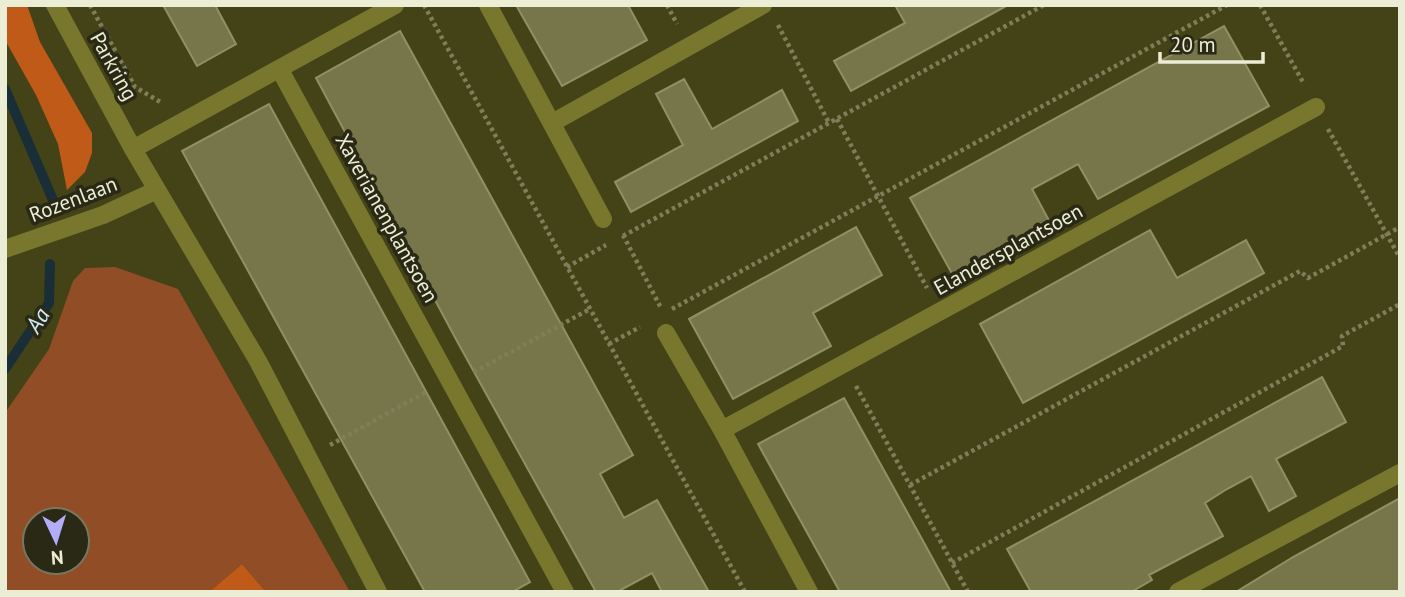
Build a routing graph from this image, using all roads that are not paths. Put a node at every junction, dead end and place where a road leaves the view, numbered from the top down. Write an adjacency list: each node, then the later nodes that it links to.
1 (55, 5): 8 (street, Parkring)
2 (396, 5): 5 (street)
3 (488, 5): 7 (street)
4 (768, 11): 7 (street)
5 (280, 70): 8 (street); 16 (street, Xaverianenplantsoen)
6 (1316, 107): 13 (street, Elandersplantsoen)
7 (552, 123): 10 (street)
8 (133, 149): 9 (street)
9 (157, 190): 11 (street, Rozenlaan); 15 (street)
10 (603, 219)
11 (5, 249)
12 (666, 334): 13 (street)
13 (722, 430): 17 (street)
14 (1400, 473): 18 (street)
15 (378, 592)
16 (565, 592)
17 (809, 592)
18 (1178, 592)

